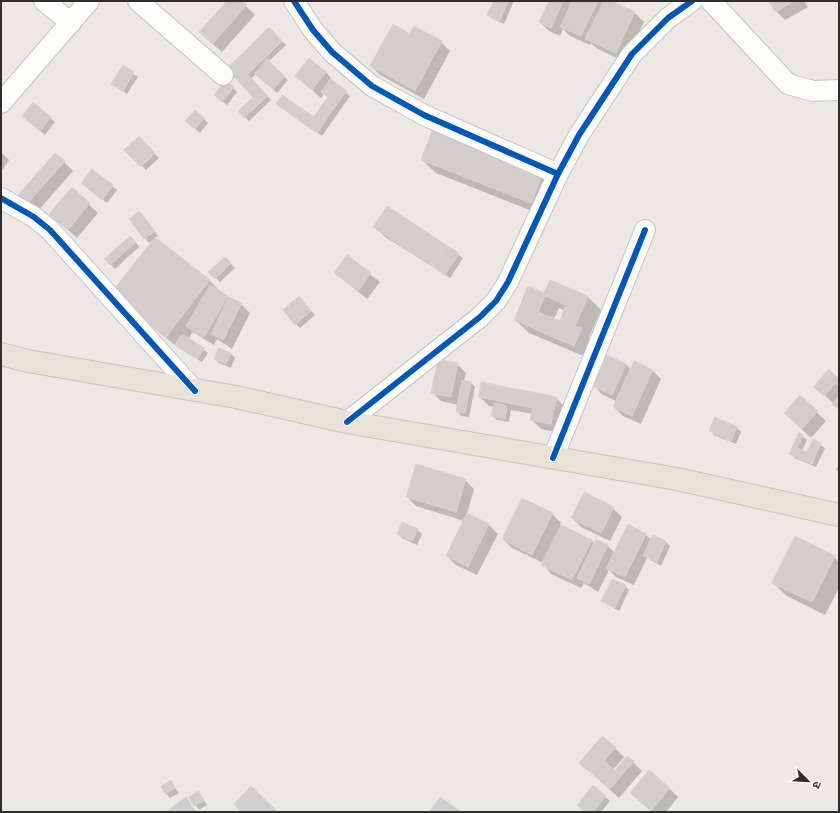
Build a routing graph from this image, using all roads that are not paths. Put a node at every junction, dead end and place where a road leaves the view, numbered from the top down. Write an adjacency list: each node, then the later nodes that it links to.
1 (44, 1): 7 (street)
2 (89, 1): 7 (street)
3 (138, 1): 8 (street)
4 (294, 1): 11 (street)
5 (692, 1): 11 (street)
6 (711, 1): 9 (street)
7 (71, 23): 10 (street)
8 (224, 75)
9 (839, 90)
10 (1, 103)
11 (558, 174): 16 (street)
12 (1, 198): 15 (street)
13 (645, 230): 17 (street)
14 (1, 354): 15 (highway)
15 (195, 390): 16 (highway)
16 (347, 422): 17 (highway)
17 (553, 458): 18 (highway)
18 (839, 515)

